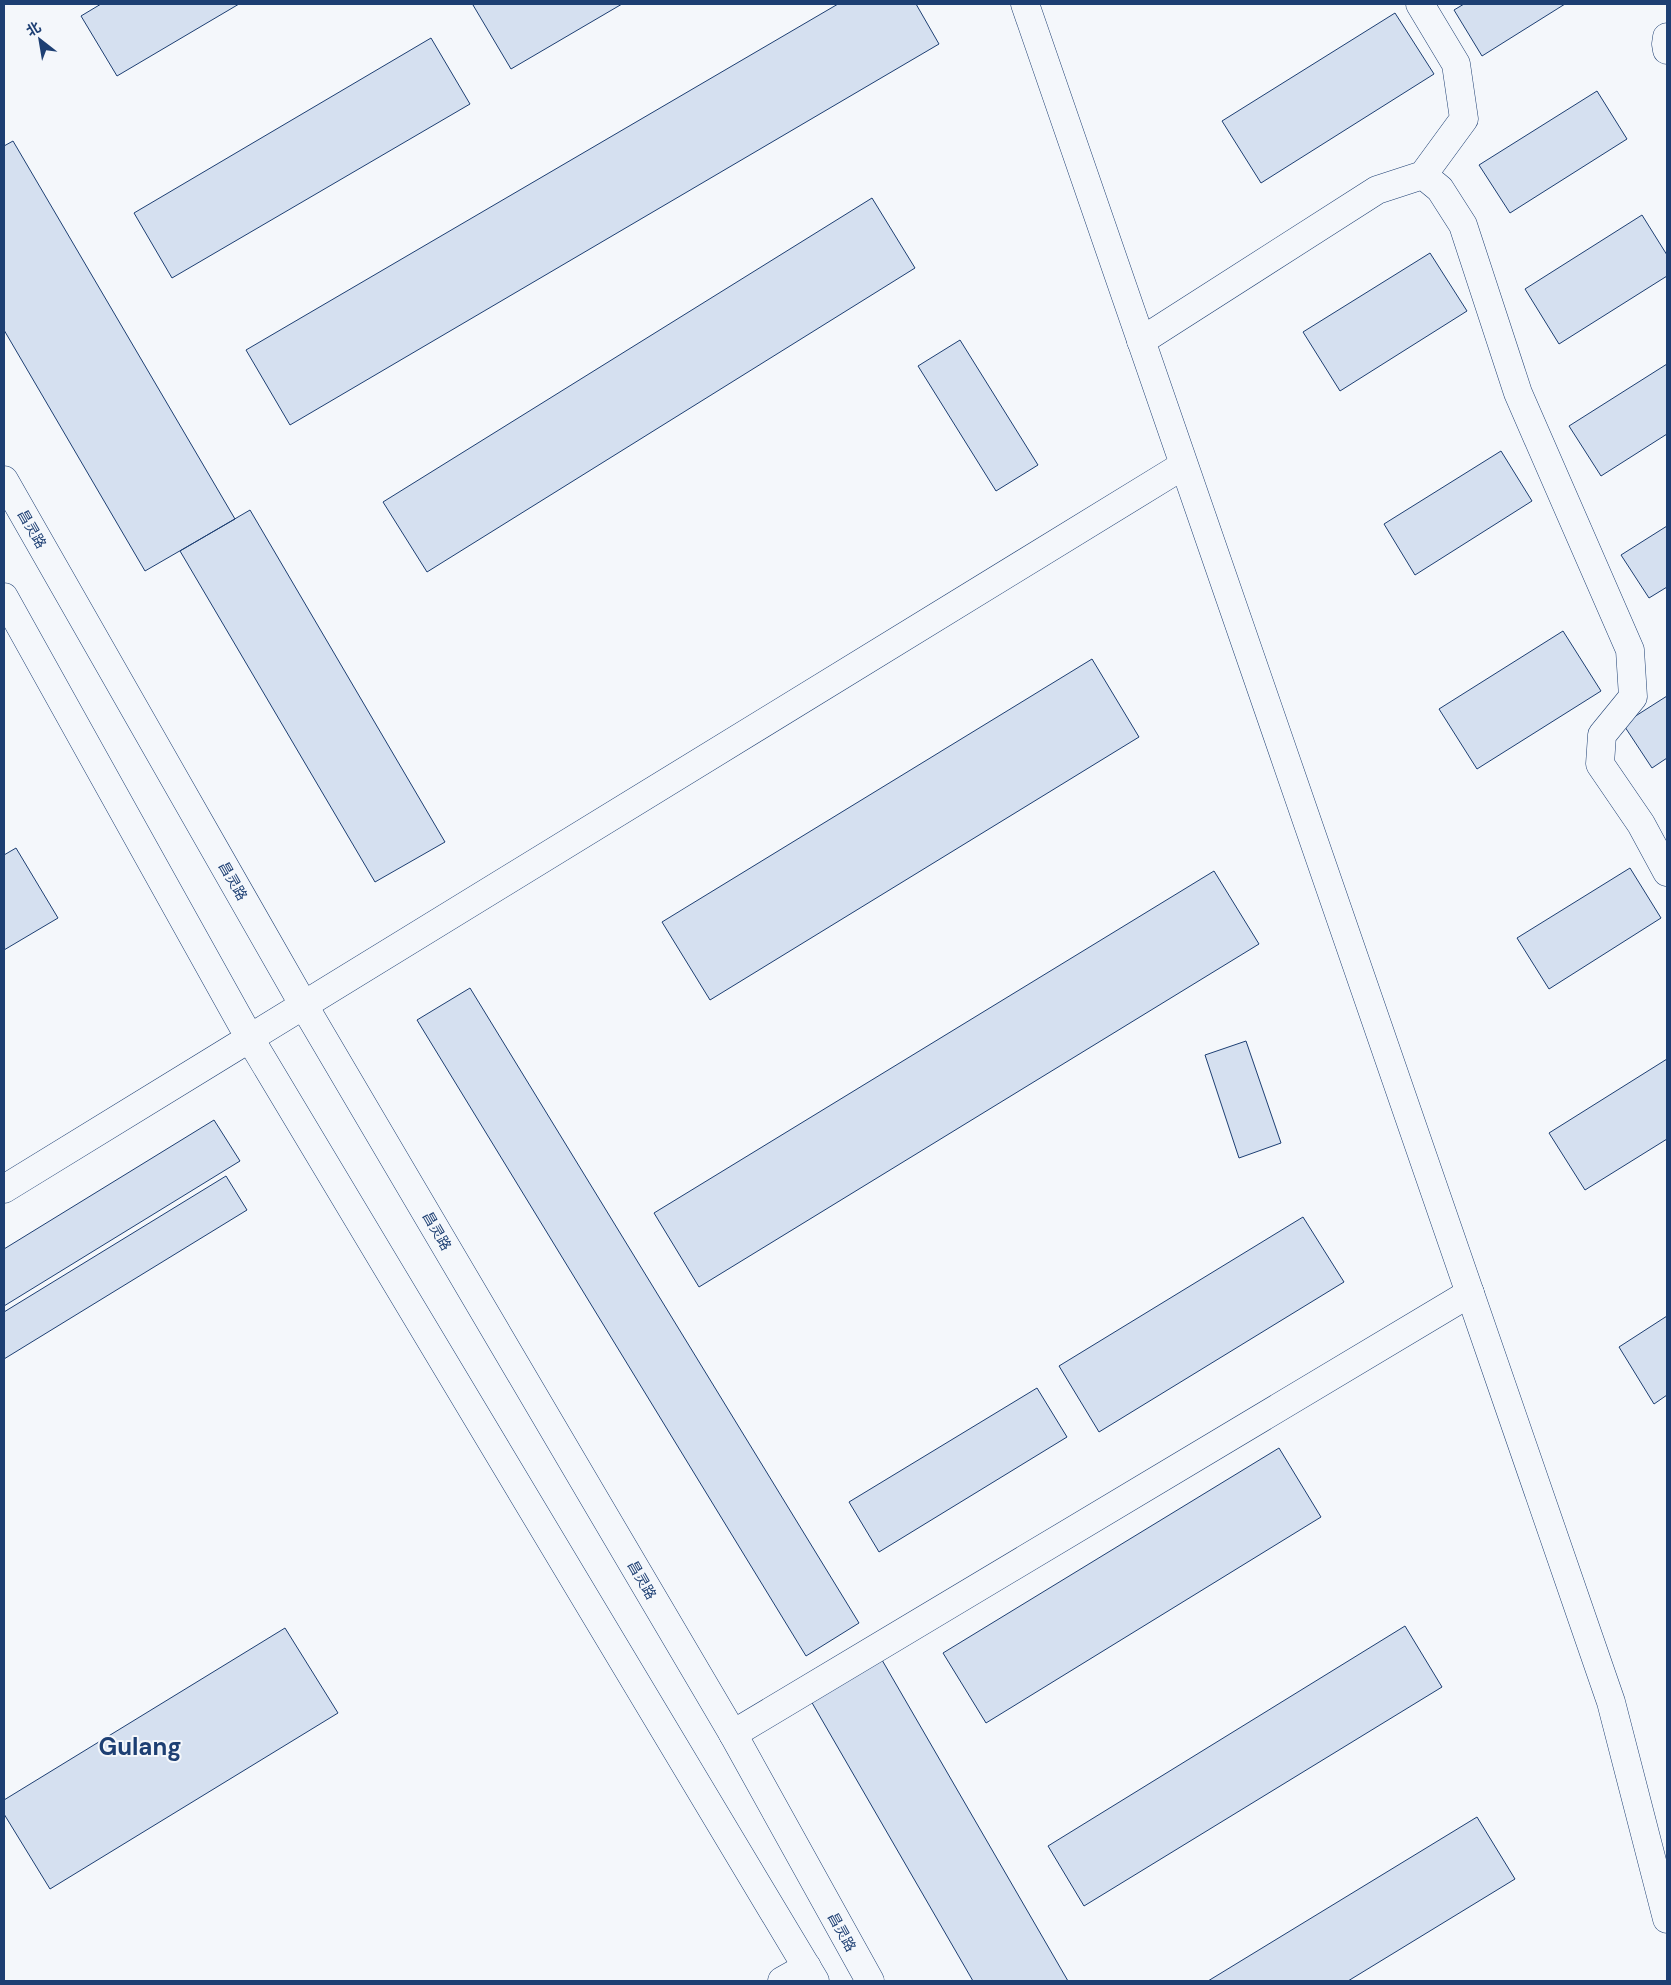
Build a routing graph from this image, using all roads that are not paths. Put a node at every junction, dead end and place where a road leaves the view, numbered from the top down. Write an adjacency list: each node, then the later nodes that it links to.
1 (1025, 4): 6 (street)
2 (1420, 4): 5 (street)
3 (1667, 37): 4 (street)
4 (1667, 50)
5 (1423, 175): 6 (street); 10 (street)
6 (1141, 341): 7 (street)
7 (1184, 465): 11 (street); 14 (street)
8 (4, 480): 11 (street, 昌灵路)
9 (4, 597): 12 (street)
10 (1667, 872)
11 (303, 1004): 12 (street); 15 (street, 昌灵路)
12 (248, 1037): 13 (street); 17 (street)
13 (4, 1189)
14 (1470, 1294): 15 (street); 16 (street)
15 (733, 1734): 19 (street, 昌灵路)
16 (1667, 1919)
17 (811, 1974): 18 (street)
18 (782, 1981)
19 (870, 1981)

